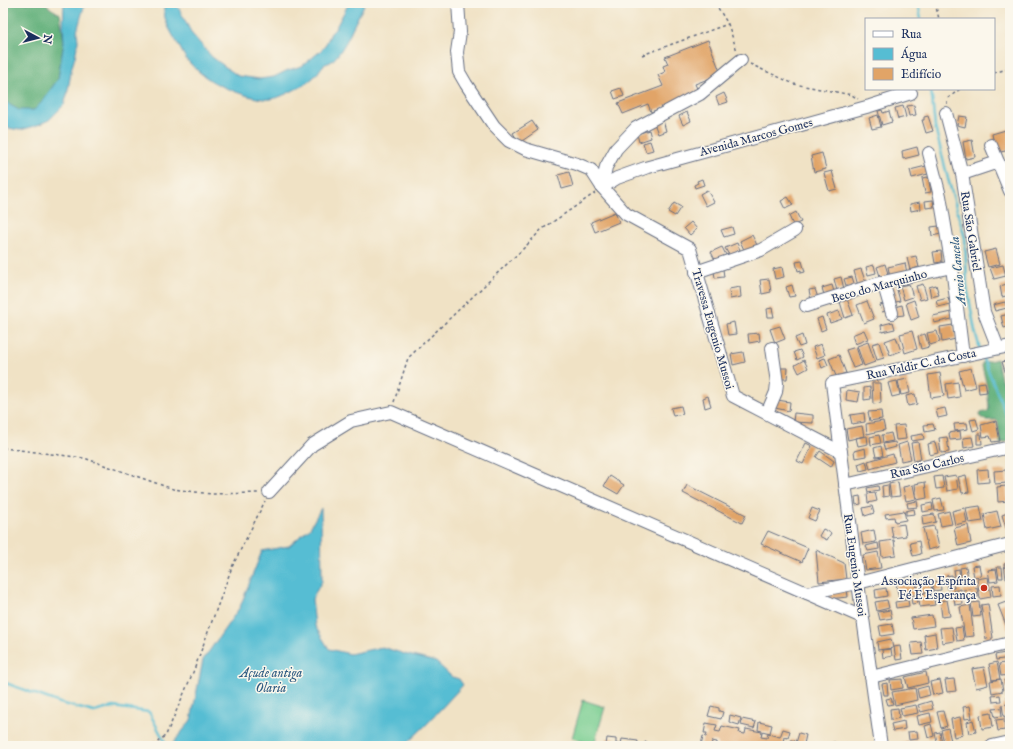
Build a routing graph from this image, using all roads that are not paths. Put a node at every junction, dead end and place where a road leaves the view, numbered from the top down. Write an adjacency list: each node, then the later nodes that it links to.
1 (458, 3): 9 (street, Travessa Eugenio Mussoi)
2 (740, 60): 9 (street)
3 (911, 93): 9 (street, Avenida Marcos Gomes)
4 (946, 113): 8 (street, Rua São Gabriel)
5 (991, 145): 7 (street)
6 (929, 153): 12 (street, Rua São Gabriel)
7 (998, 162): 8 (street); 10 (street)
8 (962, 174): 18 (street, Rua São Gabriel)
9 (602, 187): 13 (street, Travessa Eugenio Mussoi)
10 (1010, 191)
11 (795, 230): 13 (street)
12 (952, 267): 14 (street, Beco do Marquinho); 19 (street, Rua São Gabriel)
13 (696, 272): 21 (street, Travessa Eugenio Mussoi)
14 (883, 282): 15 (street, Beco do Marquinho); 16 (street)
15 (806, 306)
16 (892, 313)
17 (772, 348): 21 (street)
18 (1000, 348): 19 (street, Rua Valdir C. da Costa)
19 (963, 356): 20 (street, Rua Valdir C. da Costa)
20 (832, 383): 23 (street, Rua Eugenio Mussoi)
21 (767, 414): 23 (street, Travessa Eugenio Mussoi)
22 (1006, 448): 24 (street, Rua São Carlos)
23 (840, 452): 24 (street, Rua Eugenio Mussoi)
24 (845, 486): 27 (street, Rua Eugenio Mussoi)
25 (269, 492): 28 (street)
26 (1010, 544): 27 (street)
27 (858, 583): 28 (street); 29 (street, Rua Eugenio Mussoi)
28 (807, 593): 29 (street)
29 (862, 617): 31 (street, Rua Eugenio Mussoi)
30 (1010, 643): 31 (street)
31 (871, 677): 33 (street, Rua Eugenio Mussoi)
32 (1010, 742): 34 (street)
33 (881, 746)
34 (992, 746)

